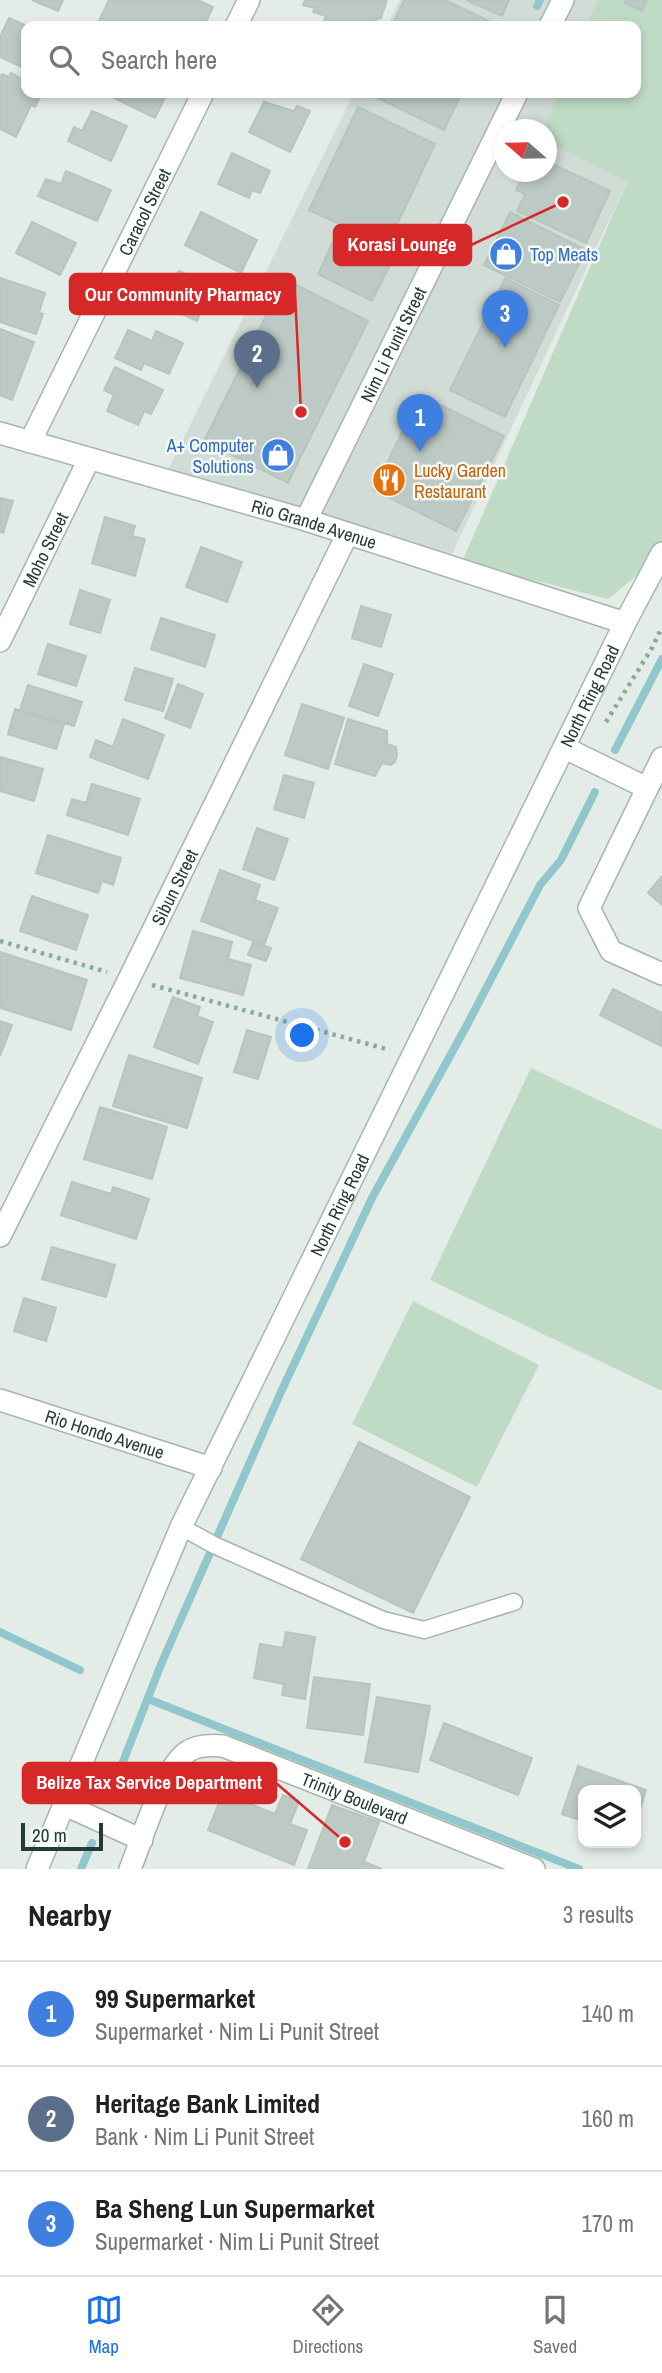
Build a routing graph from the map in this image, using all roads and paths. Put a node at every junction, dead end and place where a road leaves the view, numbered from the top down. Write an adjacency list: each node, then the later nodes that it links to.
1 (249, 0): 3 (street)
2 (563, 0): 4 (street)
3 (238, 21)
4 (552, 21)
5 (201, 98): 8 (street, Caracol Street)
6 (515, 98): 10 (street, Nim Li Punit Street)
7 (0, 433): 8 (street, Rio Grande Avenue)
8 (30, 442): 9 (street, Rio Grande Avenue)
9 (89, 459): 10 (street, Rio Grande Avenue); 14 (street, Moho Street)
10 (306, 520): 11 (street, Rio Grande Avenue)
11 (346, 535): 13 (street, Rio Grande Avenue); 20 (street, Sibun Street)
12 (662, 553): 13 (street, North Ring Road)
13 (625, 623): 15 (street, North Ring Road)
14 (0, 641)
15 (565, 748): 17 (street); 21 (street, North Ring Road)
16 (662, 758): 17 (street)
17 (647, 788): 19 (street)
18 (0, 941): 20 (path)
19 (662, 974)
20 (129, 979): 21 (path); 22 (street, Sibun Street)
21 (409, 1060): 24 (street, North Ring Road)
22 (0, 1236)
23 (0, 1400): 24 (street, Rio Hondo Avenue)
24 (211, 1468): 25 (street, North Ring Road)
25 (181, 1527): 26 (lane); 27 (street, North Ring Road)
26 (514, 1602)
27 (63, 1804): 28 (street); 29 (street, North Ring Road)
28 (142, 1840): 30 (street, Trinity Boulevard); 31 (street, Trinity Boulevard)
29 (37, 1869)
30 (130, 1869)
31 (534, 1869)

